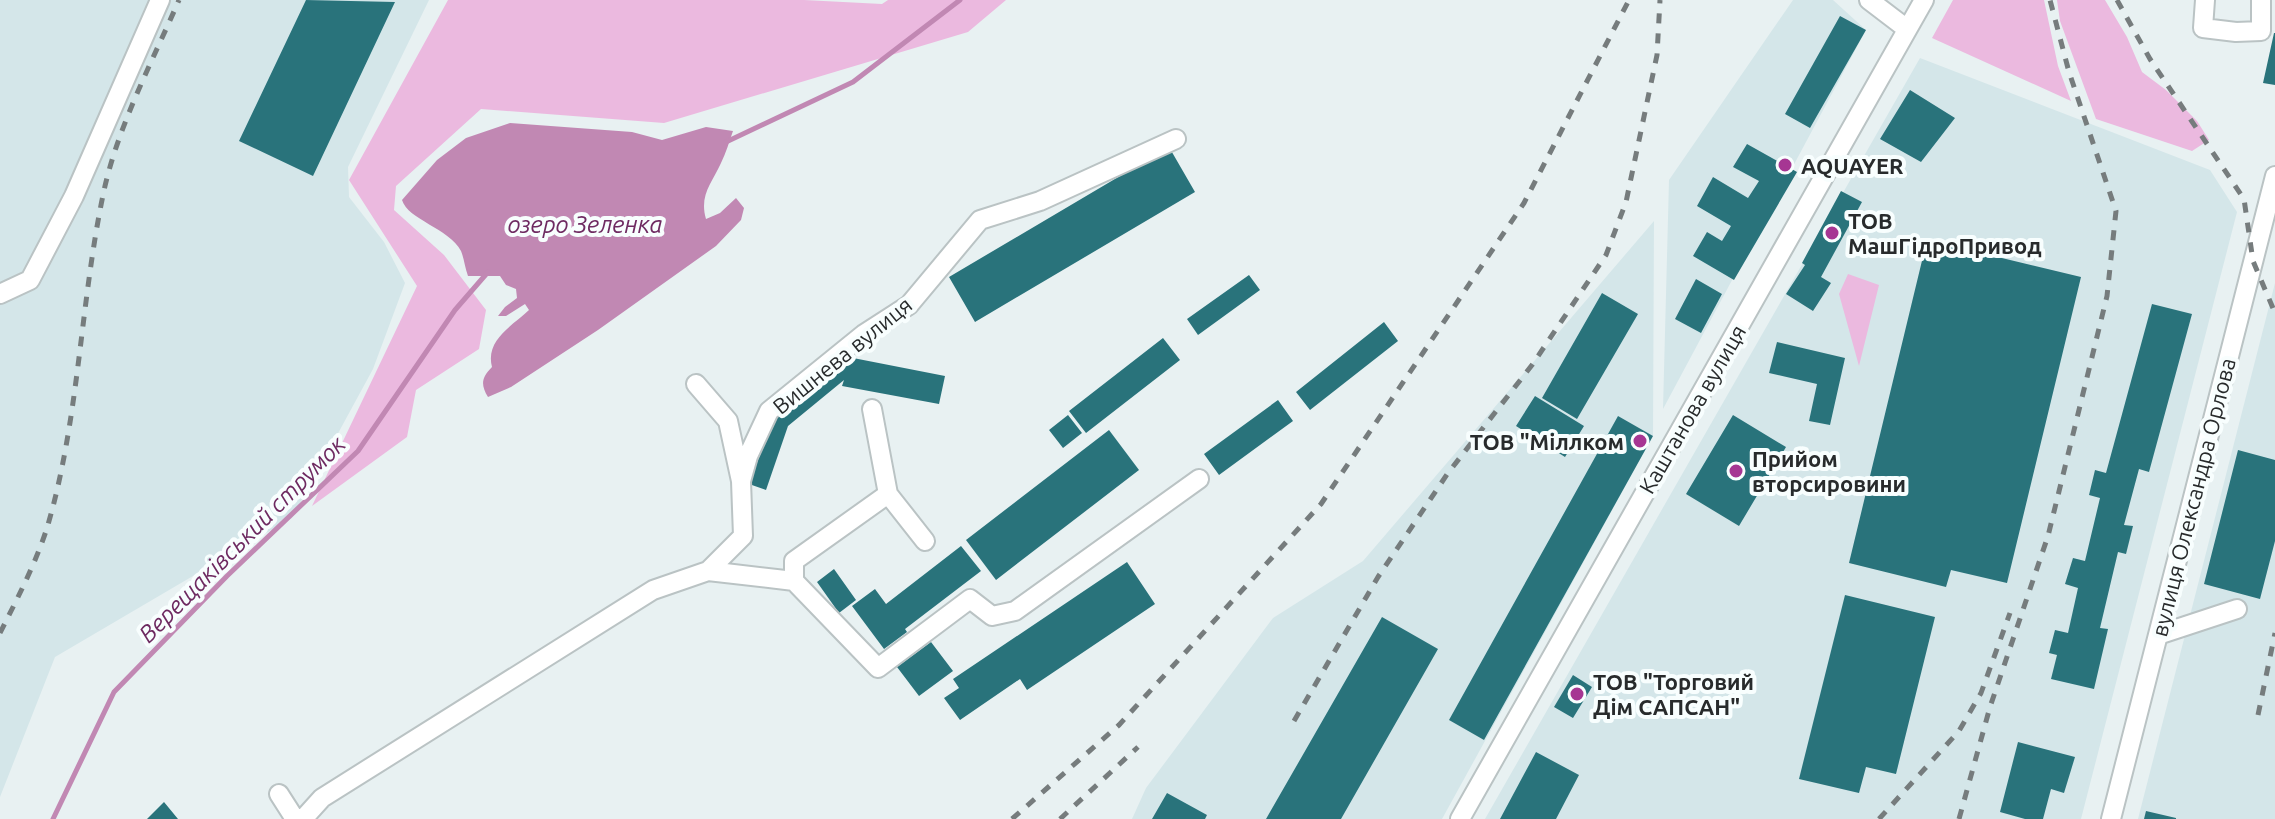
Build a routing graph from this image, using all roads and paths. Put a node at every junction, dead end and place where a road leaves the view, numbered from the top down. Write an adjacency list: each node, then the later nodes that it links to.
1 (160, 0): 9 (street)
2 (1869, 0): 6 (street)
3 (1924, 0): 6 (street, Каштанова вулиця)
4 (2205, 0): 5 (street)
5 (2261, 0)
6 (1907, 29): 23 (street, Каштанова вулиця)
7 (1176, 139): 13 (street, Вишнева вулиця)
8 (2275, 176): 19 (street, вулиця Олександра Орлова)
9 (0, 294)
10 (696, 384): 13 (street, Вишнева вулиця)
11 (872, 409): 14 (street)
12 (1199, 479): 17 (street)
13 (741, 481): 16 (street, Вишнева вулиця)
14 (888, 494): 15 (street); 17 (street)
15 (925, 541)
16 (708, 571): 17 (street, Вишнева вулиця); 22 (street, Вишнева вулиця)
17 (794, 581)
18 (2237, 609): 19 (street)
19 (2158, 635): 24 (street, вулиця Олександра Орлова)
20 (279, 794): 21 (street)
21 (295, 819)
22 (303, 819)
23 (1460, 819)
24 (2111, 819)

